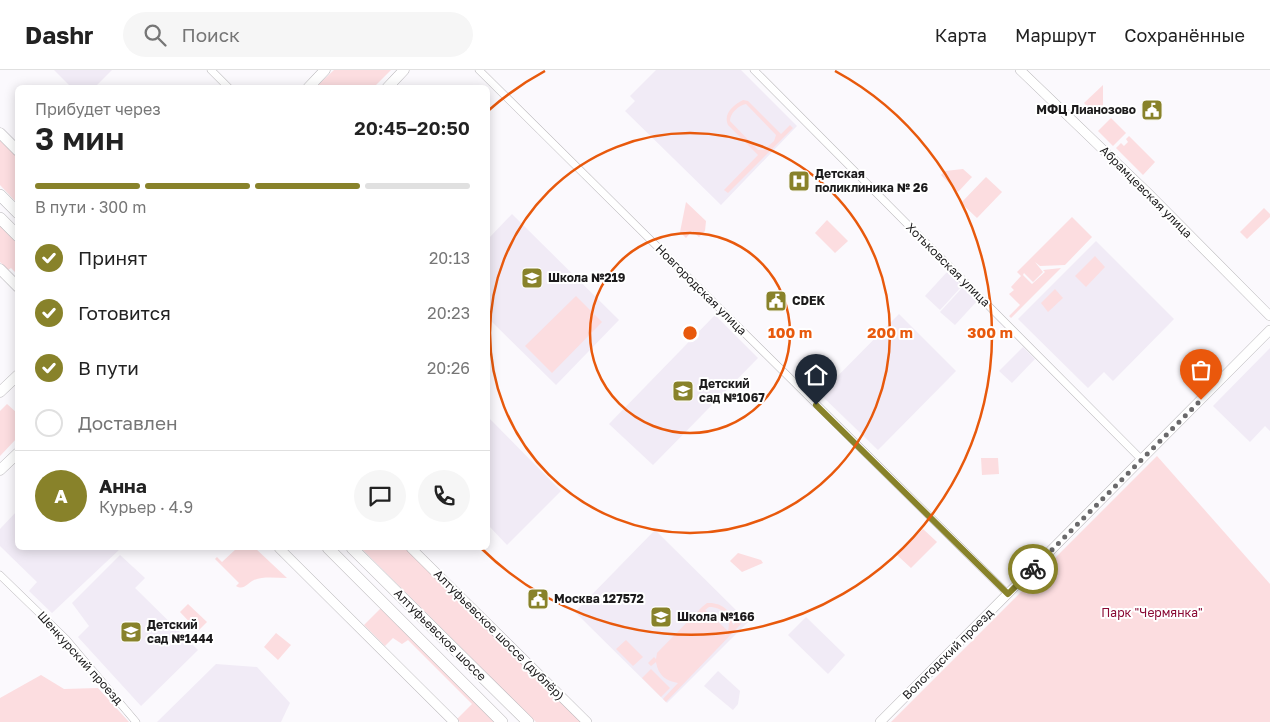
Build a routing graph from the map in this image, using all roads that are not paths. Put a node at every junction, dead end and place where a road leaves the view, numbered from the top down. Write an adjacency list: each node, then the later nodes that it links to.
1 (211, 70): 7 (street)
2 (325, 70): 8 (main road)
3 (404, 70): 9 (main road)
4 (479, 70): 32 (street, Новгородская улица)
5 (754, 70): 23 (street, Хотьковская улица)
6 (1020, 70): 18 (street, Абрамцевская улица)
7 (226, 85)
8 (311, 85)
9 (390, 85)
10 (0, 133): 11 (main road)
11 (15, 147)
12 (0, 195): 13 (main road)
13 (15, 210)
14 (0, 218): 15 (main road)
15 (15, 233)
16 (0, 269): 17 (main road)
17 (15, 284)
18 (1270, 316)
19 (1270, 330): 23 (street, Вологодский проезд)
20 (15, 378): 21 (main road)
21 (0, 392)
22 (15, 455): 24 (main road)
23 (1142, 460): 32 (street, Вологодский проезд)
24 (0, 470)
25 (281, 550): 30 (street)
26 (290, 550): 30 (street)
27 (330, 550): 35 (main road, Алтуфьевское шоссе)
28 (354, 550): 36 (main road, Алтуфьевское шоссе)
29 (413, 550): 37 (street, Алтуфьевское шоссе (дублёр))
30 (296, 565): 34 (street)
31 (0, 575): 33 (street, Шенкурский проезд)
32 (1008, 594): 38 (street, Вологодский проезд)
33 (136, 722)
34 (454, 722)
35 (502, 722)
36 (528, 722)
37 (587, 722)
38 (880, 722)

